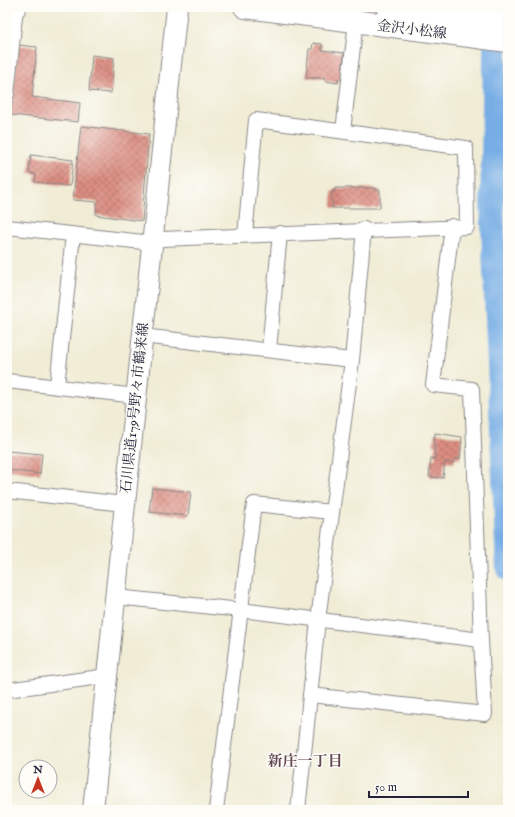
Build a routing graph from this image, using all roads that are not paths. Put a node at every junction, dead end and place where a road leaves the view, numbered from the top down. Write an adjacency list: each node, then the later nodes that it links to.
1 (15, 7): 5 (main road); 10 (street)
2 (177, 7): 18 (main road, 石川県道179号野々市鶴来線)
3 (245, 7): 7 (main road, 金沢小松線)
4 (387, 7): 8 (main road, 金沢小松線)
5 (7, 9)
6 (508, 21): 8 (main road, 金沢小松線)
7 (356, 22): 8 (main road, 金沢小松線); 11 (street)
8 (485, 28): 9 (main road)
9 (508, 41)
10 (7, 94)
11 (343, 131): 12 (street); 17 (street)
12 (452, 226): 14 (street); 31 (street)
13 (7, 227): 16 (street)
14 (364, 229): 15 (street); 21 (street)
15 (280, 233): 17 (street); 20 (street)
16 (72, 235): 18 (street); 23 (street)
17 (245, 235): 18 (street)
18 (152, 243): 19 (main road, 石川県道179号野々市鶴来線)
19 (142, 336): 20 (street); 24 (main road, 石川県道179号野々市鶴来線)
20 (268, 350): 21 (street)
21 (352, 360): 27 (street)
22 (7, 381): 23 (street)
23 (57, 386): 24 (street)
24 (136, 396): 26 (main road, 石川県道179号野々市鶴来線)
25 (7, 491): 26 (street)
26 (124, 504): 28 (main road, 石川県道179号野々市鶴来線)
27 (332, 512): 29 (street); 30 (street)
28 (116, 597): 29 (street); 32 (main road, 石川県道179号野々市鶴来線)
29 (241, 610): 30 (street); 36 (street)
30 (318, 620): 31 (street); 34 (street)
31 (481, 640): 34 (street)
32 (107, 676): 33 (street); 35 (main road, 石川県道179号野々市鶴来線)
33 (7, 690)
34 (310, 695): 37 (street)
35 (93, 810)
36 (216, 810)
37 (298, 810)

